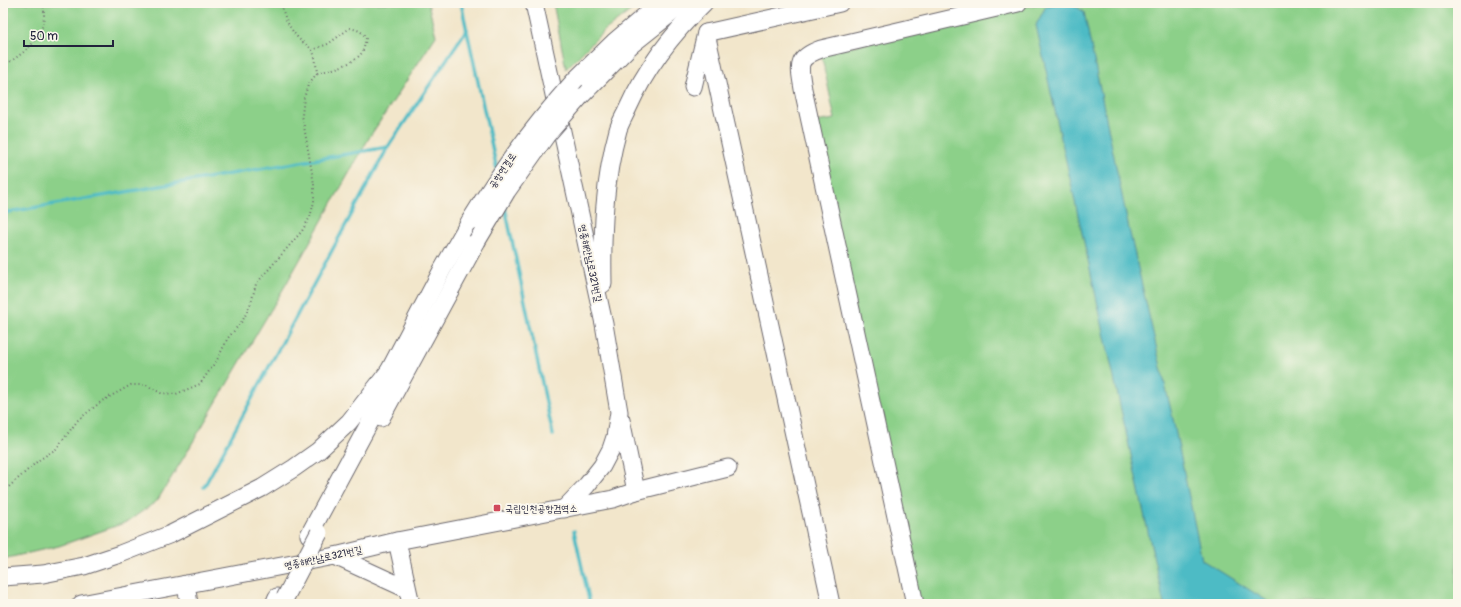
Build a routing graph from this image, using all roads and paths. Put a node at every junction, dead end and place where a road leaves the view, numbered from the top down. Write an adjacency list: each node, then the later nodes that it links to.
1 (43, 3): 11 (path)
2 (281, 3): 10 (path)
3 (534, 3): 14 (street, 영종해안남로321번길)
4 (660, 3): 15 (street, 공항연결로, bridge)
5 (684, 3): 21 (street, 공항연결로, bridge)
6 (704, 3): 14 (street)
7 (840, 3): 9 (street)
8 (1018, 3): 31 (street)
9 (706, 34): 13 (street); 30 (street)
10 (312, 50): 12 (path); 12 (path)
11 (3, 66)
12 (317, 74): 19 (path)
13 (694, 87)
14 (604, 324): 16 (street, 영종해안남로321번길)
15 (389, 371): 21 (street); 24 (street)
16 (617, 398): 18 (street); 20 (street, 영종해안남로321번길)
17 (728, 468): 18 (street, 영종해안남로321번길)
18 (636, 491): 20 (street, 영종해안남로321번길)
19 (3, 492)
20 (564, 509): 22 (street, 영종해안남로321번길)
21 (314, 534): 27 (street)
22 (397, 541): 23 (street, 영종해안남로321번길); 26 (street)
23 (335, 556): 25 (street, 영종해안남로321번길); 26 (street)
24 (3, 577)
25 (186, 584): 28 (street, 영종해안남로321번길); 29 (street)
26 (409, 596)
27 (279, 601)
28 (82, 604)
29 (189, 604)
30 (831, 604)
31 (915, 604)

